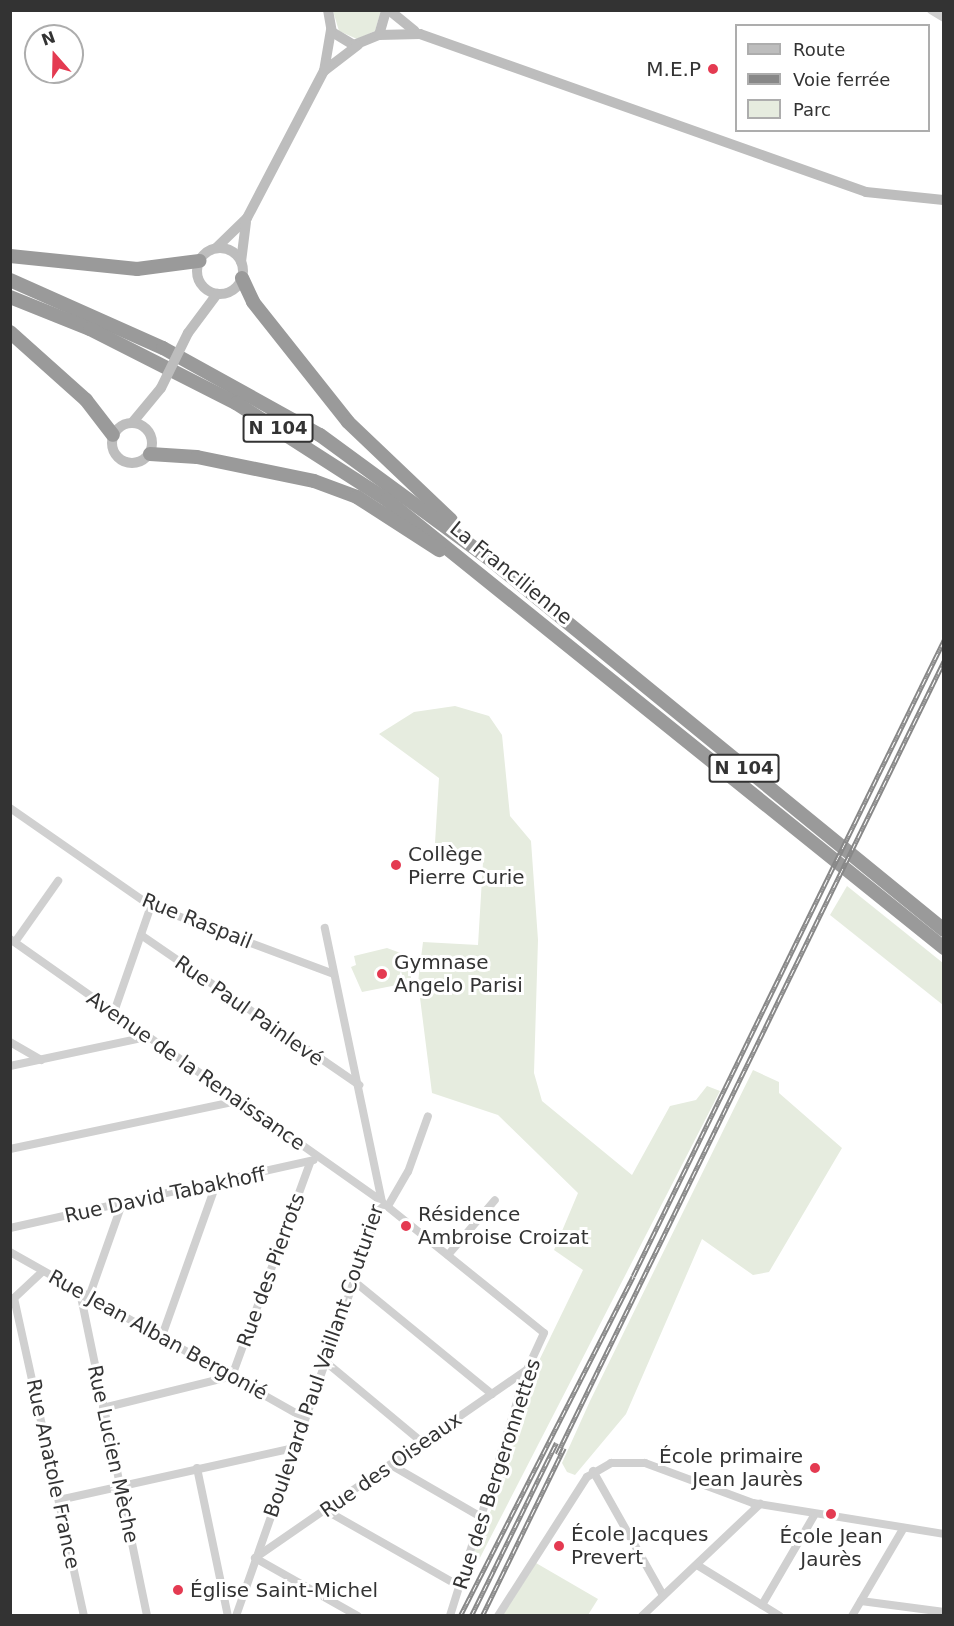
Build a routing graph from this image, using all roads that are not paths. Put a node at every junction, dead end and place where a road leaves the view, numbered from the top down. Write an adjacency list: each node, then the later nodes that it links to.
1 (328, 10): 5 (street)
2 (388, 10): 6 (street); 7 (street)
3 (931, 10): 4 (street)
4 (944, 18)
5 (331, 30): 8 (street); 9 (street)
6 (420, 34): 7 (street); 10 (street)
7 (379, 35): 8 (street)
8 (358, 45): 9 (street)
9 (324, 71): 11 (street)
10 (944, 201)
11 (247, 219): 12 (street); 15 (street)
12 (216, 248): 14 (street); 15 (street)
13 (10, 256): 14 (highway)
14 (199, 261): 18 (street)
15 (241, 262): 16 (street)
16 (242, 278): 19 (street); 28 (highway)
17 (10, 280): 28 (highway, La Francilienne / N 104)
18 (204, 288): 19 (street); 22 (street)
19 (217, 294): 22 (street)
20 (10, 297): 29 (highway, La Francilienne / N 104)
21 (10, 332): 26 (highway)
22 (188, 333): 23 (street, bridge)
23 (161, 388): 24 (street); 25 (street)
24 (132, 423): 25 (street); 26 (street)
25 (146, 429): 27 (street)
26 (113, 435): 27 (street)
27 (150, 454): 29 (highway)
28 (492, 561): 34 (highway, La Francilienne / N 104)
29 (519, 605): 37 (highway, La Francilienne / N 104)
30 (10, 808): 32 (street, Rue Raspail)
31 (58, 881): 36 (street)
32 (151, 906): 35 (street); 38 (street, Rue Raspail)
33 (325, 928): 38 (street, Boulevard Paul Vaillant Couturier)
34 (944, 930)
35 (141, 935): 39 (street); 44 (street, Rue Paul Painlevé)
36 (13, 941): 39 (street, Avenue de la Renaissance)
37 (944, 948)
38 (334, 974): 44 (street, Boulevard Paul Vaillant Couturier)
39 (114, 1012): 40 (street, Avenue de la Renaissance)
40 (146, 1036): 42 (street); 45 (street, Avenue de la Renaissance)
41 (10, 1042): 42 (street)
42 (41, 1060): 43 (street)
43 (10, 1066)
44 (359, 1085): 53 (street, Boulevard Paul Vaillant Couturier)
45 (238, 1101): 47 (street); 48 (street, Avenue de la Renaissance)
46 (428, 1116): 53 (street)
47 (10, 1149)
48 (318, 1157): 49 (street, Rue David Tabakhoff); 53 (street, Avenue de la Renaissance)
49 (310, 1163): 50 (street, Rue David Tabakhoff); 66 (street, Rue des Pierrots)
50 (216, 1184): 52 (street, Rue David Tabakhoff); 63 (street)
51 (495, 1200): 56 (street)
52 (122, 1204): 54 (street, Rue David Tabakhoff); 60 (street)
53 (385, 1204): 56 (street, Avenue de la Renaissance); 58 (street, Boulevard Paul Vaillant Couturier)
54 (10, 1228)
55 (10, 1252): 57 (street, Rue Jean Alban Bergonié)
56 (448, 1255): 62 (street, Avenue de la Renaissance)
57 (43, 1271): 59 (street, Rue Jean Alban Bergonié); 61 (street)
58 (355, 1282): 64 (street, Boulevard Paul Vaillant Couturier); 67 (street)
59 (80, 1292): 60 (street, Rue Jean Alban Bergonié); 68 (street, Rue Lucien Mèche)
60 (89, 1297): 63 (street, Rue Jean Alban Bergonié)
61 (12, 1300): 76 (street, Rue Anatole France)
62 (544, 1333): 65 (street, Rue des Bergeronnettes)
63 (162, 1336): 66 (street, Rue Jean Alban Bergonié)
64 (327, 1363): 69 (street, Boulevard Paul Vaillant Couturier); 70 (street)
65 (527, 1370): 67 (street, Rue des Oiseaux); 80 (street, Rue des Bergeronnettes)
66 (232, 1377): 68 (street); 69 (street, Rue Jean Alban Bergonié)
67 (492, 1394): 70 (street, Rue des Oiseaux)
68 (103, 1408): 75 (street, Rue Lucien Mèche)
69 (305, 1418): 71 (street, Boulevard Paul Vaillant Couturier)
70 (423, 1443): 72 (street, Rue des Oiseaux)
71 (294, 1448): 73 (street); 83 (street, Boulevard Paul Vaillant Couturier)
72 (391, 1465): 78 (street, Rue des Oiseaux); 80 (street)
73 (197, 1468): 75 (street); 93 (street)
74 (593, 1471): 77 (street); 86 (street); 96 (street)
75 (120, 1485): 76 (street); 92 (street, Rue Lucien Mèche)
76 (59, 1500): 91 (street, Rue Anatole France)
77 (760, 1504): 79 (street); 84 (street)
78 (327, 1511): 83 (street, Rue des Oiseaux); 85 (street)
79 (815, 1514): 81 (street); 88 (street)
80 (481, 1517): 85 (street, Rue des Bergeronnettes)
81 (903, 1528): 82 (street); 87 (street)
82 (944, 1534)
83 (255, 1558): 90 (street); 94 (street, Boulevard Paul Vaillant Couturier)
84 (697, 1565): 86 (street); 88 (street)
85 (459, 1586): 95 (street, Rue des Bergeronnettes)
86 (663, 1595): 97 (street)
87 (861, 1601): 89 (street); 99 (street)
88 (762, 1605): 98 (street)
89 (944, 1612)
90 (357, 1615)
91 (84, 1616)
92 (147, 1616)
93 (228, 1616)
94 (236, 1616)
95 (450, 1616)
96 (498, 1616)
97 (642, 1616)
98 (780, 1616)
99 (852, 1616)

